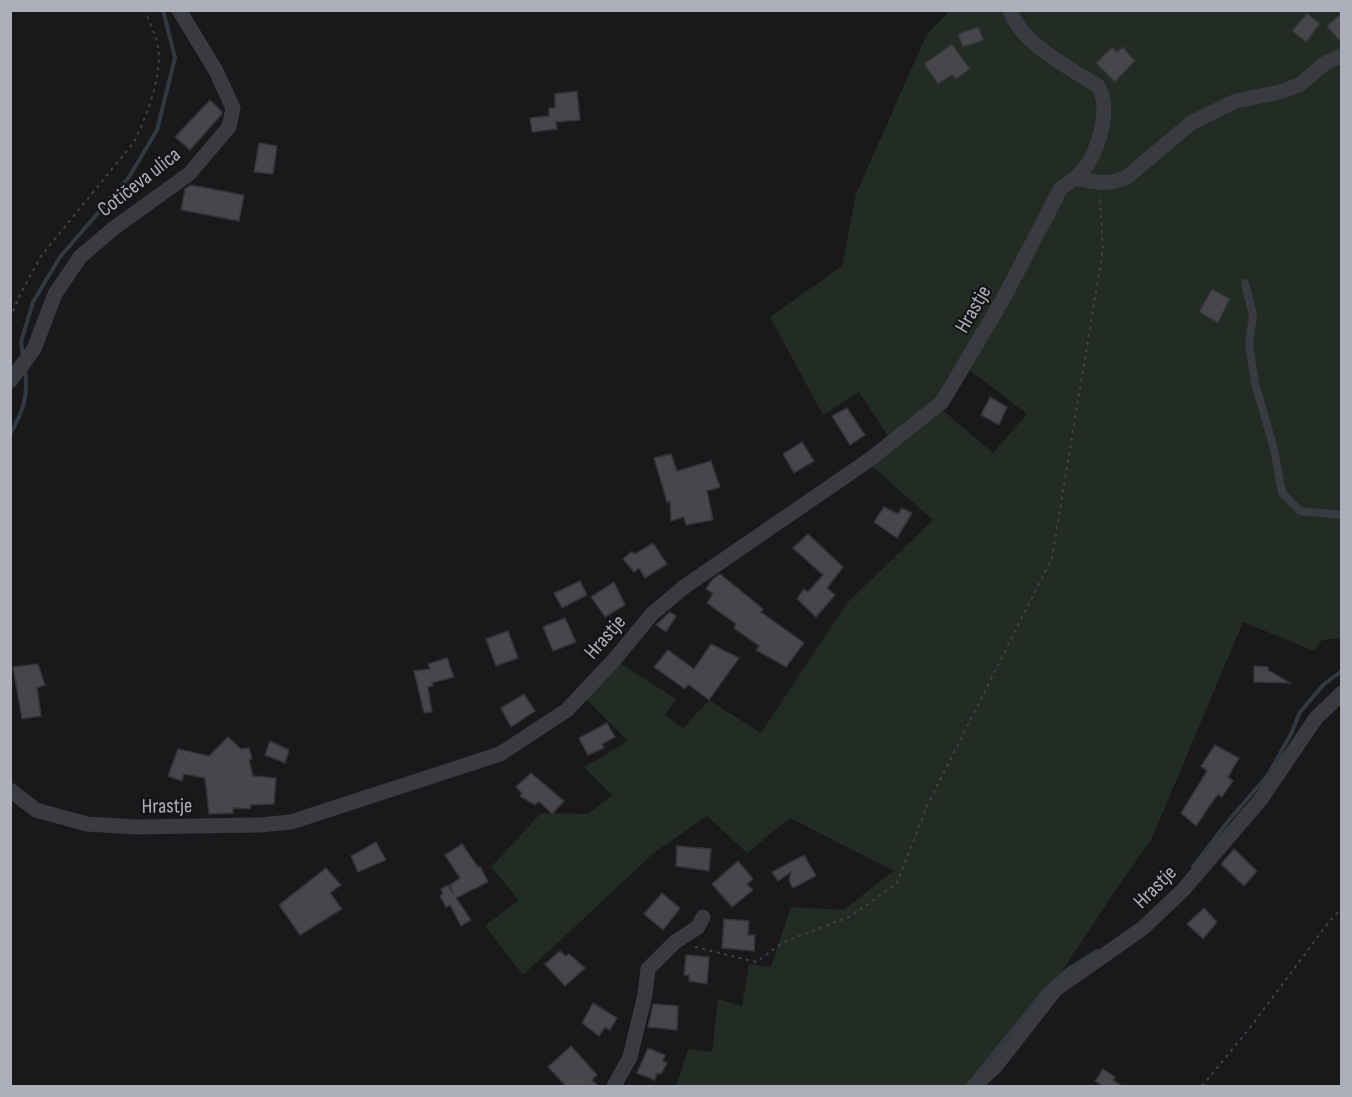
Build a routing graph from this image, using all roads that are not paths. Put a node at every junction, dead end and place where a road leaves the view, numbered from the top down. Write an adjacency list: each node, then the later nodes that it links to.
1 (179, 10): 6 (street, Cotičeva ulica)
2 (1010, 10): 4 (street, Hrastje)
3 (1341, 55): 4 (street)
4 (1075, 178): 9 (street, Hrastje)
5 (1245, 283): 7 (lane)
6 (10, 381)
7 (1341, 515)
8 (1341, 693): 12 (street, Hrastje)
9 (10, 790)
10 (703, 916): 11 (street)
11 (614, 1086)
12 (974, 1086)

